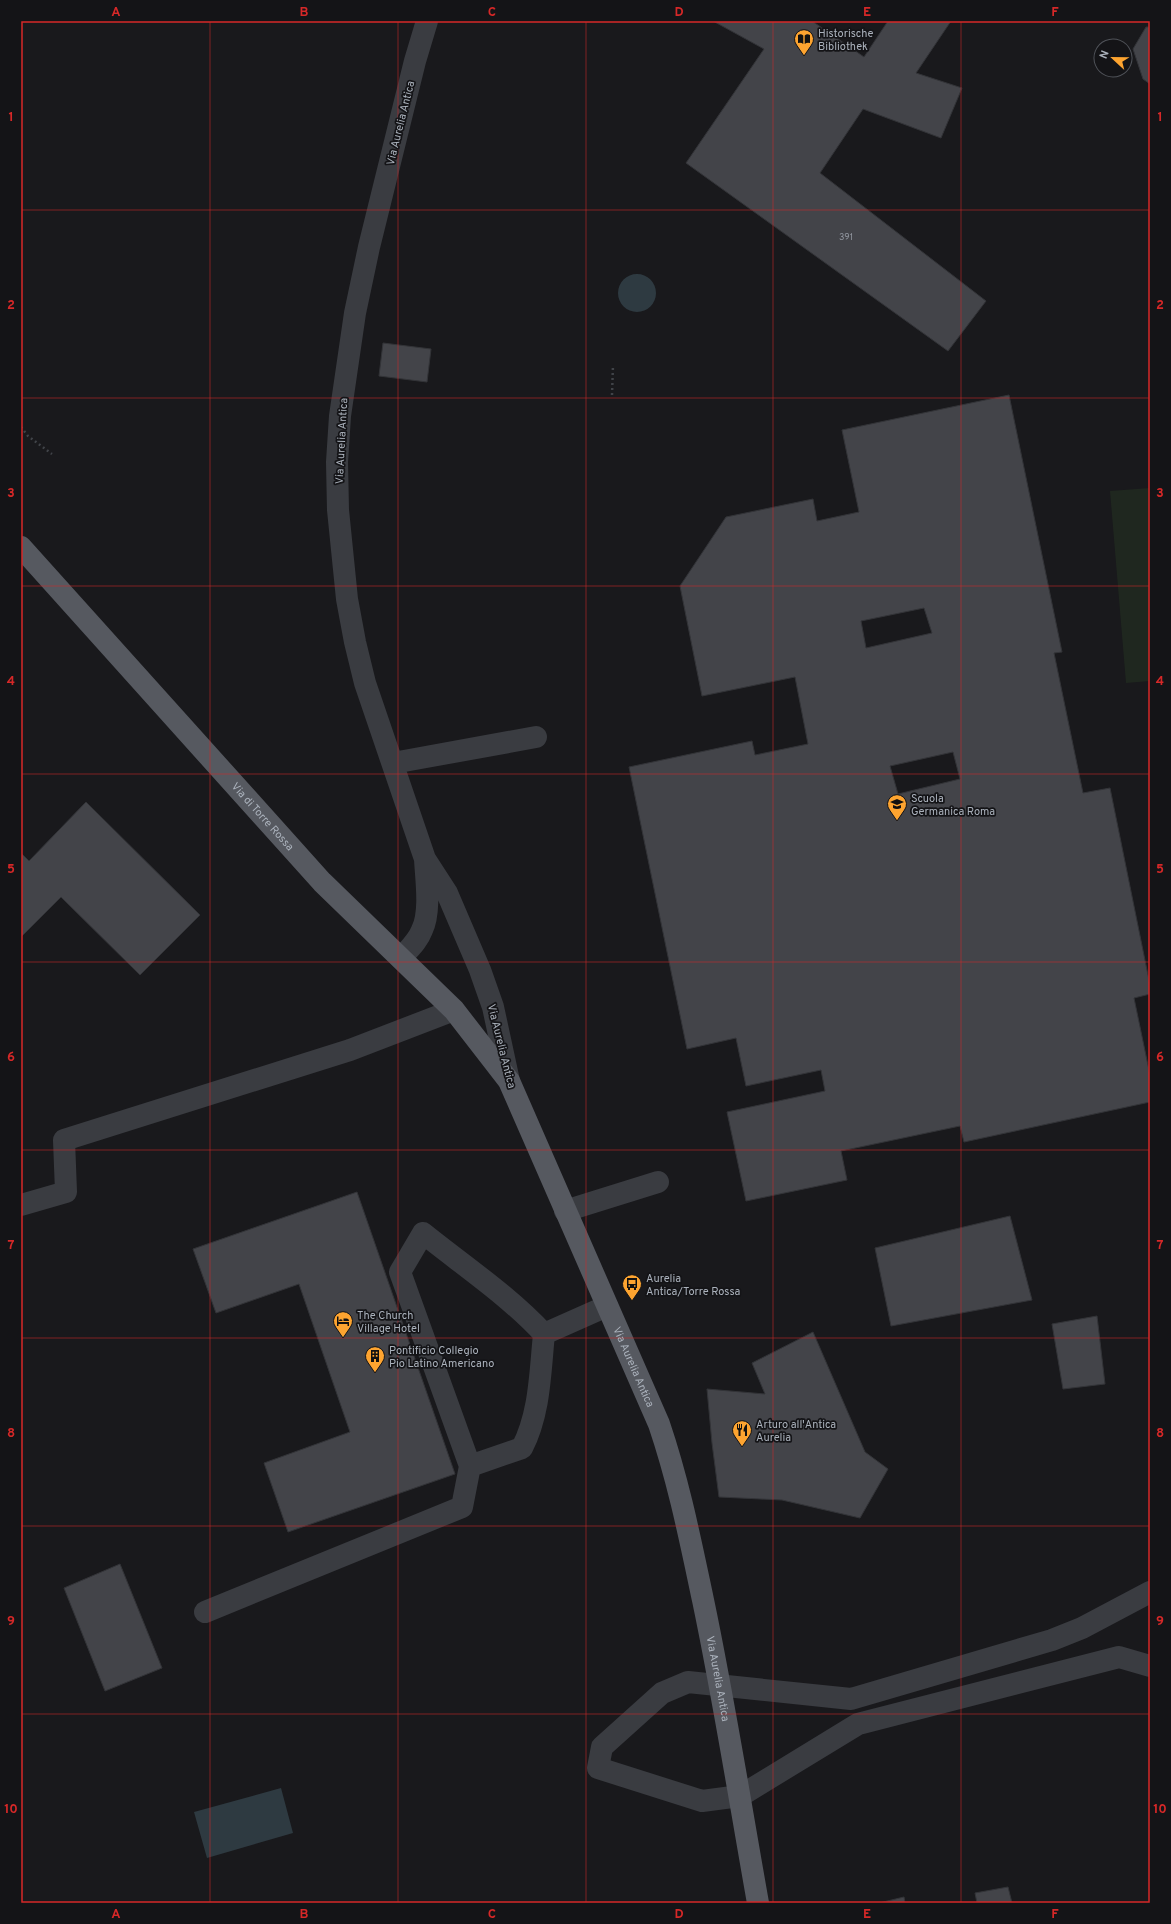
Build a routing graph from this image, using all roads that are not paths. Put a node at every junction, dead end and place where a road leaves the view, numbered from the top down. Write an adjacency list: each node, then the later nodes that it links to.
1 (427, 21): 4 (street, Via Aurelia Antica)
2 (21, 547): 6 (main road, Via di Torre Rossa)
3 (536, 737): 4 (street)
4 (393, 763): 5 (street, Via Aurelia Antica)
5 (425, 859): 6 (street, Via Aurelia Antica); 8 (street, Via Aurelia Antica)
6 (401, 958): 7 (main road, Via di Torre Rossa)
7 (454, 1010): 8 (main road, Via di Torre Rossa); 10 (street)
8 (508, 1081): 11 (main road, Via Aurelia Antica)
9 (658, 1182): 11 (street)
10 (21, 1205)
11 (565, 1211): 12 (main road, Via Aurelia Antica)
12 (607, 1306): 13 (street); 18 (main road, Via Aurelia Antica)
13 (544, 1334): 14 (street); 14 (street)
14 (470, 1466): 16 (street)
15 (1150, 1592): 18 (street)
16 (205, 1612)
17 (1150, 1666): 19 (street)
18 (721, 1685): 19 (main road, Via Aurelia Antica); 19 (street)
19 (740, 1796): 20 (main road, Via Aurelia Antica)
20 (758, 1903)

